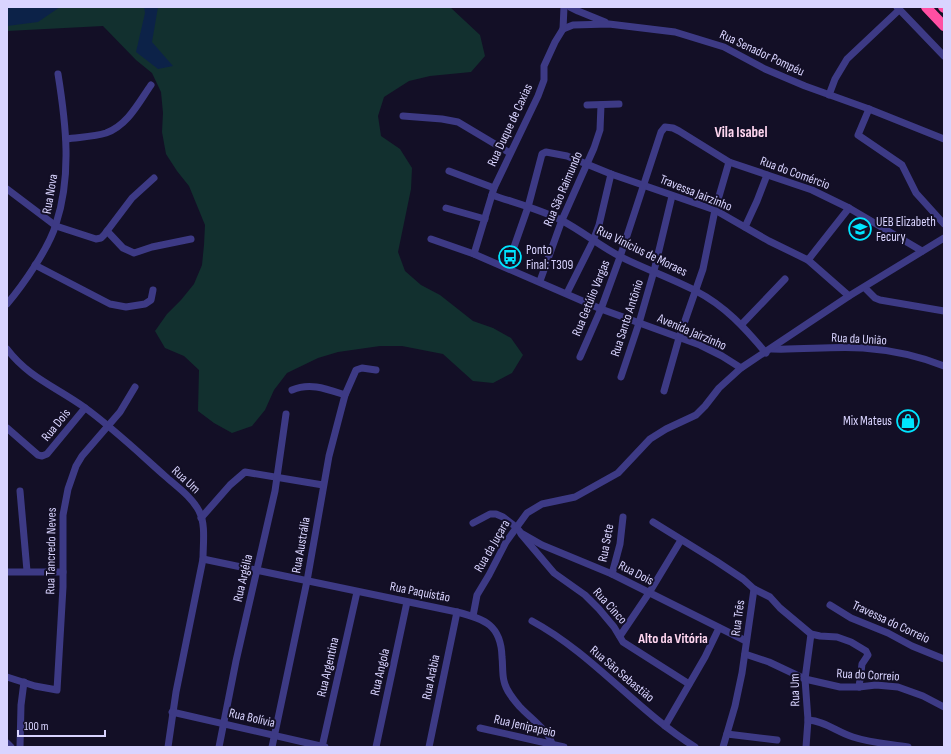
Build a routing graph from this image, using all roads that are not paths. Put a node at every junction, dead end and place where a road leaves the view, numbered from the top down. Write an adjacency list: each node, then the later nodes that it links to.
1 (564, 7): 7 (street, Rua Duque de Caxias)
2 (570, 7): 5 (street)
3 (926, 7): 6 (highway)
4 (898, 8): 8 (street); 11 (street)
5 (609, 24): 7 (street, Rua Senador Pompéu); 11 (street, Rua Senador Pompéu)
6 (944, 26)
7 (563, 29): 20 (street, Rua Duque de Caxias)
8 (944, 56)
9 (58, 74): 18 (street, Rua Nova)
10 (151, 85): 18 (street)
11 (829, 95): 15 (street, Rua Senador Pompéu)
12 (619, 104): 14 (street)
13 (587, 105): 14 (street)
14 (601, 105): 22 (street, Rua São Raimundo)
15 (869, 109): 19 (street, Rua Senador Pompéu); 37 (street)
16 (403, 116): 20 (street)
17 (661, 132): 21 (street, Rua do Comércio); 27 (street, Rua Getúlio Vargas)
18 (66, 139): 38 (street, Rua Nova)
19 (944, 139)
20 (510, 153): 29 (street, Rua Duque de Caxias)
21 (729, 162): 25 (street, Rua do Comércio); 34 (street)
22 (586, 164): 24 (street, Travessa Jairzinho); 31 (street, Travessa Jairzinho); 36 (street, Rua São Raimundo)
23 (449, 171): 29 (street, Rua Vinícius de Moraes)
24 (611, 174): 27 (street, Travessa Jairzinho); 44 (street)
25 (767, 175): 33 (street, Rua do Comércio); 39 (street)
26 (154, 178): 40 (street)
27 (644, 184): 30 (street, Travessa Jairzinho); 47 (street, Rua Getúlio Vargas)
28 (7, 189): 38 (street)
29 (493, 192): 31 (street, Rua Vinícius de Moraes); 35 (street, Rua Duque de Caxias)
30 (672, 196): 34 (street, Travessa Jairzinho); 51 (street, Rua Santo Antônio)
31 (528, 207): 36 (street, Rua Vinícius de Moraes); 50 (street)
32 (446, 208): 35 (street)
33 (849, 208): 45 (street, Rua do Comércio); 48 (street)
34 (715, 210): 39 (street, Travessa Jairzinho); 56 (street)
35 (485, 219): 46 (street, Rua Duque de Caxias)
36 (562, 220): 44 (street, Rua Vinícius de Moraes); 53 (street, Rua São Raimundo)
37 (944, 224)
38 (56, 226): 40 (street); 49 (street, Rua Nova)
39 (745, 227): 48 (street, Travessa Jairzinho)
40 (107, 231): 42 (street)
41 (944, 238): 45 (street)
42 (190, 239)
43 (431, 239): 46 (street, Avenida Jairzinho)
44 (593, 241): 47 (street, Rua Vinícius de Moraes); 57 (street)
45 (922, 251): 54 (street)
46 (474, 254): 50 (street, Avenida Jairzinho)
47 (620, 257): 51 (street, Rua Vinícius de Moraes); 60 (street, Rua Getúlio Vargas)
48 (808, 260): 58 (street, Travessa Jairzinho)
49 (35, 265): 55 (street); 59 (street, Rua Nova)
50 (507, 267): 53 (street, Avenida Jairzinho)
51 (654, 272): 56 (street, Rua Vinícius de Moraes); 62 (street, Rua Santo Antônio)
52 (785, 279): 63 (street)
53 (540, 281): 57 (street, Avenida Jairzinho)
54 (865, 288): 58 (street); 61 (street)
55 (153, 290)
56 (696, 291): 63 (street, Rua Vinícius de Moraes); 64 (street)
57 (567, 293): 60 (street, Avenida Jairzinho)
58 (849, 296): 66 (street)
59 (7, 304)
60 (601, 309): 62 (street, Avenida Jairzinho); 67 (street, Rua Getúlio Vargas)
61 (944, 310)
62 (639, 324): 64 (street, Avenida Jairzinho); 71 (street, Rua Santo Antônio)
63 (742, 324): 66 (street, Rua Vinícius de Moraes)
64 (679, 338): 69 (street, Avenida Jairzinho); 74 (street)
65 (7, 349): 76 (street, Rua Um)
66 (768, 351): 68 (street, Rua da União); 69 (street)
67 (580, 357)
68 (944, 366)
69 (741, 368): 87 (street, Rua da Juçara)
70 (376, 370): 75 (street, Rua Austrália)
71 (621, 377)
72 (135, 387): 78 (street, Rua Tancredo Neves)
73 (292, 390): 75 (street)
74 (664, 391)
75 (346, 395): 81 (street, Rua Austrália)
76 (85, 408): 78 (street, Rua Um); 79 (street, Rua Dois)
77 (286, 414): 80 (street, Rua Argélia)
78 (108, 426): 84 (street, Rua Um); 93 (street, Rua Tancredo Neves)
79 (7, 428)
80 (277, 478): 81 (street); 84 (street); 91 (street, Rua Argélia)
81 (323, 486): 95 (street, Rua Austrália)
82 (20, 491): 90 (street)
83 (623, 517): 94 (street, Rua Sete)
84 (201, 518): 89 (street, Rua Um)
85 (653, 522): 88 (street, Rua Três)
86 (473, 523): 87 (street)
87 (518, 530): 94 (street, Rua Dois); 102 (street, Rua da Juçara); 106 (street, Rua Cinco)
88 (681, 540): 96 (street, Rua Três); 98 (street)
89 (203, 559): 91 (street, Rua Paquistão); 116 (street, Rua Um)
90 (27, 571): 92 (street); 93 (street)
91 (257, 571): 95 (street, Rua Paquistão); 118 (street, Rua Argélia)
92 (7, 572)
93 (63, 572): 112 (street, Rua Tancredo Neves)
94 (612, 574): 98 (street, Rua Dois)
95 (307, 581): 97 (street, Rua Paquistão); 122 (street, Rua Austrália)
96 (754, 588): 105 (street); 107 (street, Rua Três)
97 (357, 592): 99 (street, Rua Paquistão); 131 (street, Rua Argentina)
98 (649, 593): 104 (street, Rua Dois); 106 (street)
99 (407, 602): 101 (street, Rua Paquistão); 132 (street, Rua Angola)
100 (830, 605): 109 (street, Travessa do Correio)
101 (457, 612): 102 (street, Rua Paquistão); 133 (street, Rua Arábia)
102 (473, 616): 125 (street, Rua Paquistão)
103 (532, 621): 119 (street, Rua São Sebastião)
104 (719, 628): 107 (street, Rua Dois); 113 (street)
105 (811, 634): 111 (street, Rua Um); 114 (street)
106 (620, 636): 113 (street, Rua Cinco)
107 (746, 641): 108 (street, Rua Três)
108 (745, 654): 111 (street, Rua do Correio); 121 (street, Rua Três)
109 (944, 658)
110 (7, 677): 112 (street)
111 (805, 679): 114 (street, Rua do Correio); 117 (street, Rua Um)
112 (24, 682): 127 (street)
113 (689, 684): 119 (street)
114 (859, 687): 115 (street, Rua do Correio)
115 (944, 707)
116 (172, 712): 118 (street, Rua Bolívia); 128 (street, Rua Um)
117 (808, 720): 137 (street, Rua Um); 138 (street)
118 (223, 724): 122 (street, Rua Bolívia); 129 (street, Rua Argélia)
119 (665, 726): 135 (street, Rua São Sebastião)
120 (480, 728): 125 (street, Rua Jenipapeio)
121 (727, 734): 123 (street); 136 (street, Rua Três)
122 (274, 735): 130 (street, Rua Austrália); 131 (street, Rua Bolívia)
123 (777, 740)
124 (7, 743): 126 (street)
125 (552, 746): 134 (street, Rua Jenipapeio)
126 (11, 747)
127 (20, 747)
128 (168, 747)
129 (219, 747)
130 (272, 747)
131 (324, 747)
132 (376, 747)
133 (428, 747)
134 (564, 747)
135 (695, 747)
136 (723, 747)
137 (806, 747)
138 (908, 747)

